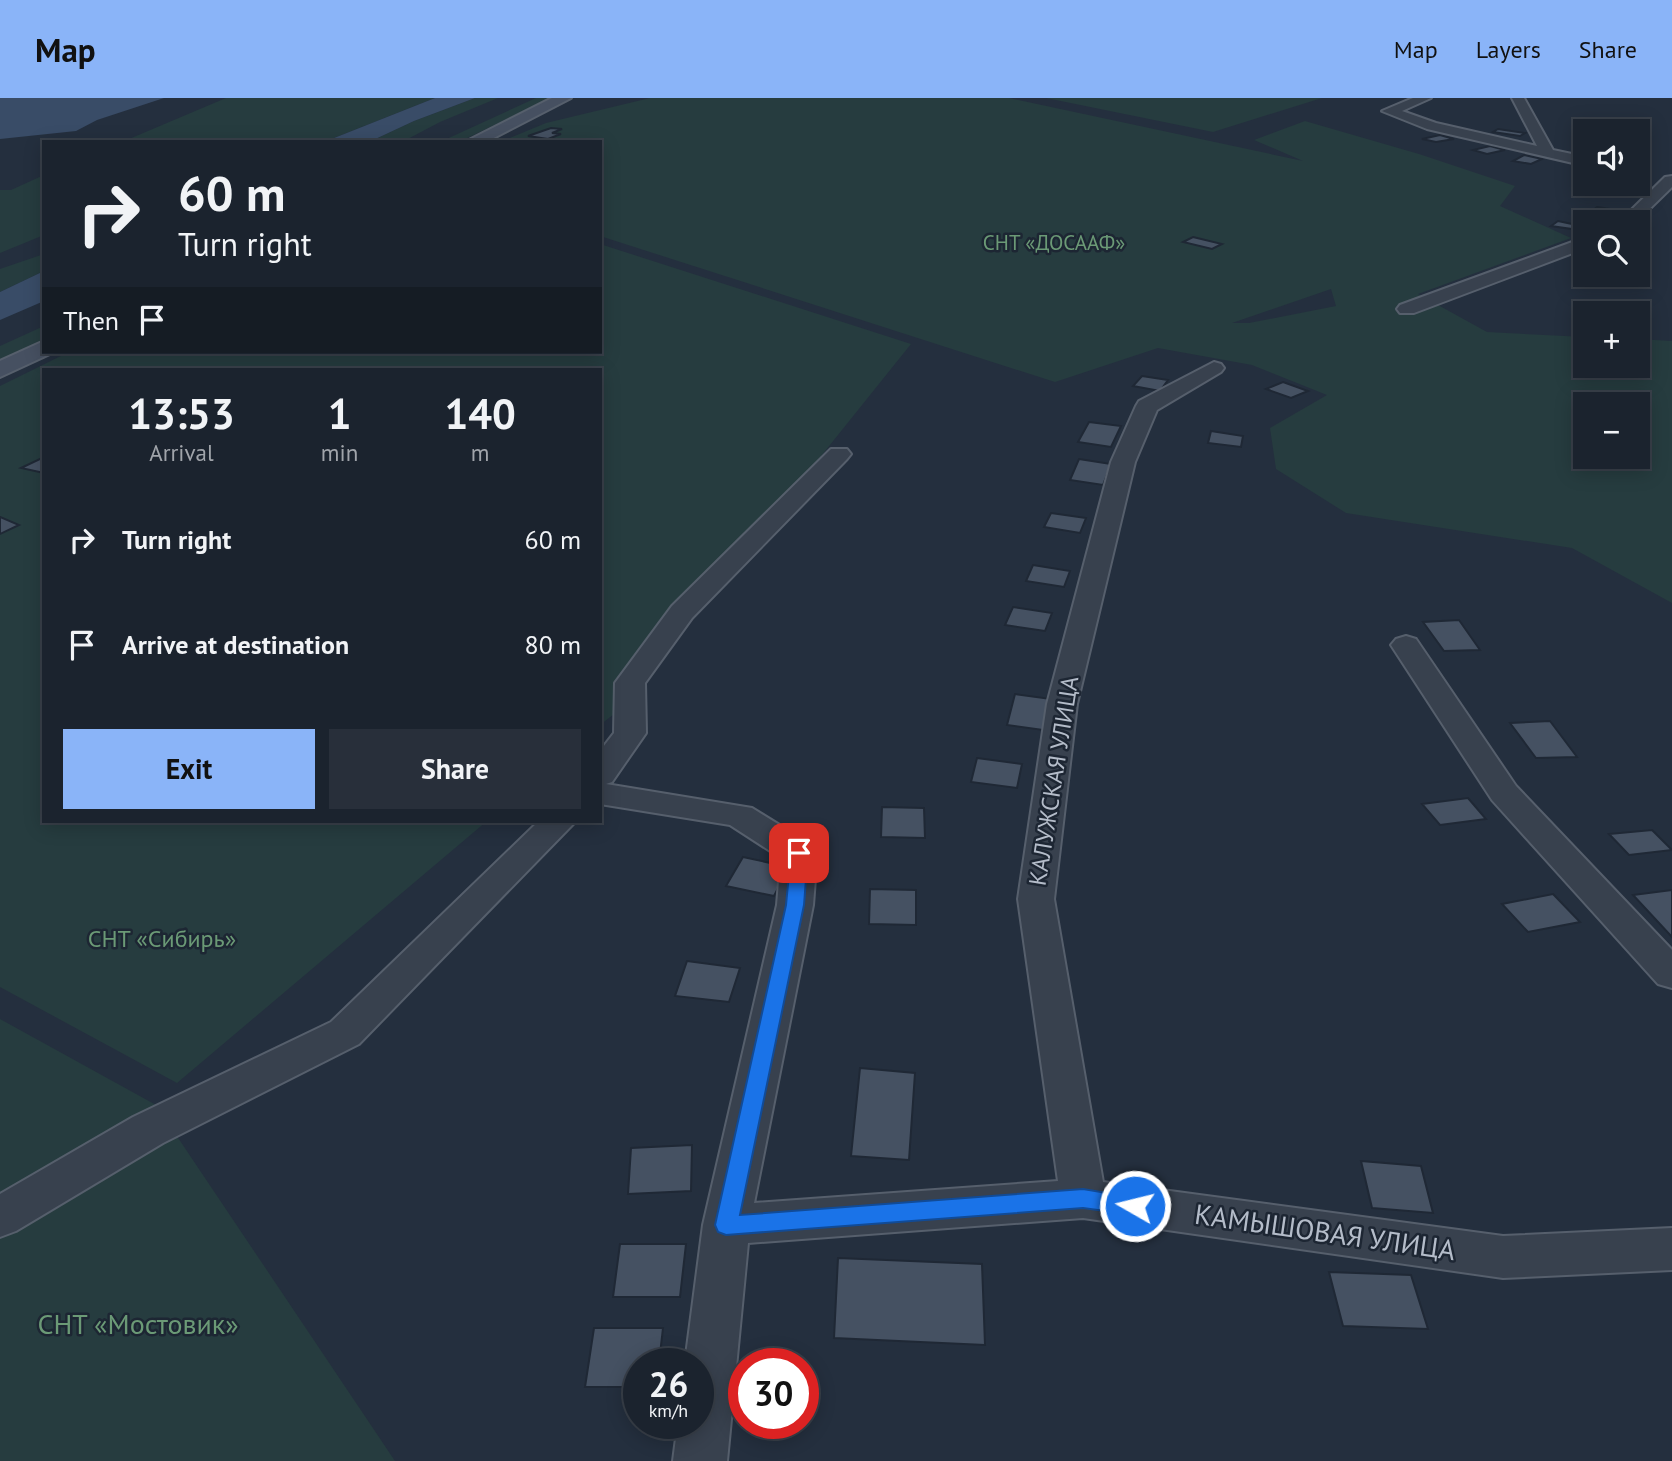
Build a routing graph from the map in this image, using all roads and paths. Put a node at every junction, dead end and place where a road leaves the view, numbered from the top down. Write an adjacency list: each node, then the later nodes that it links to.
1 (564, 98): 4 (main road)
2 (1425, 98): 5 (street)
3 (1518, 98): 5 (street)
4 (477, 140)
5 (1548, 154): 6 (street)
6 (1573, 159)
7 (1650, 175): 8 (street)
8 (1671, 180): 9 (street)
9 (1640, 210)
10 (1573, 247): 11 (street)
11 (1407, 309)
12 (42, 349): 14 (main road)
13 (1214, 368): 21 (street, КАЛУЖСКАЯ УЛИЦА)
14 (0, 370)
15 (839, 454): 17 (street)
16 (1406, 645): 20 (street)
17 (602, 772)
18 (602, 793): 23 (street)
19 (557, 823): 22 (street)
20 (1672, 974)
21 (1083, 1199): 23 (street, КАМЫШОВАЯ УЛИЦА); 24 (street, КАМЫШОВАЯ УЛИЦА)
22 (0, 1217)
23 (726, 1225): 25 (street)
24 (1672, 1249)
25 (700, 1461)

